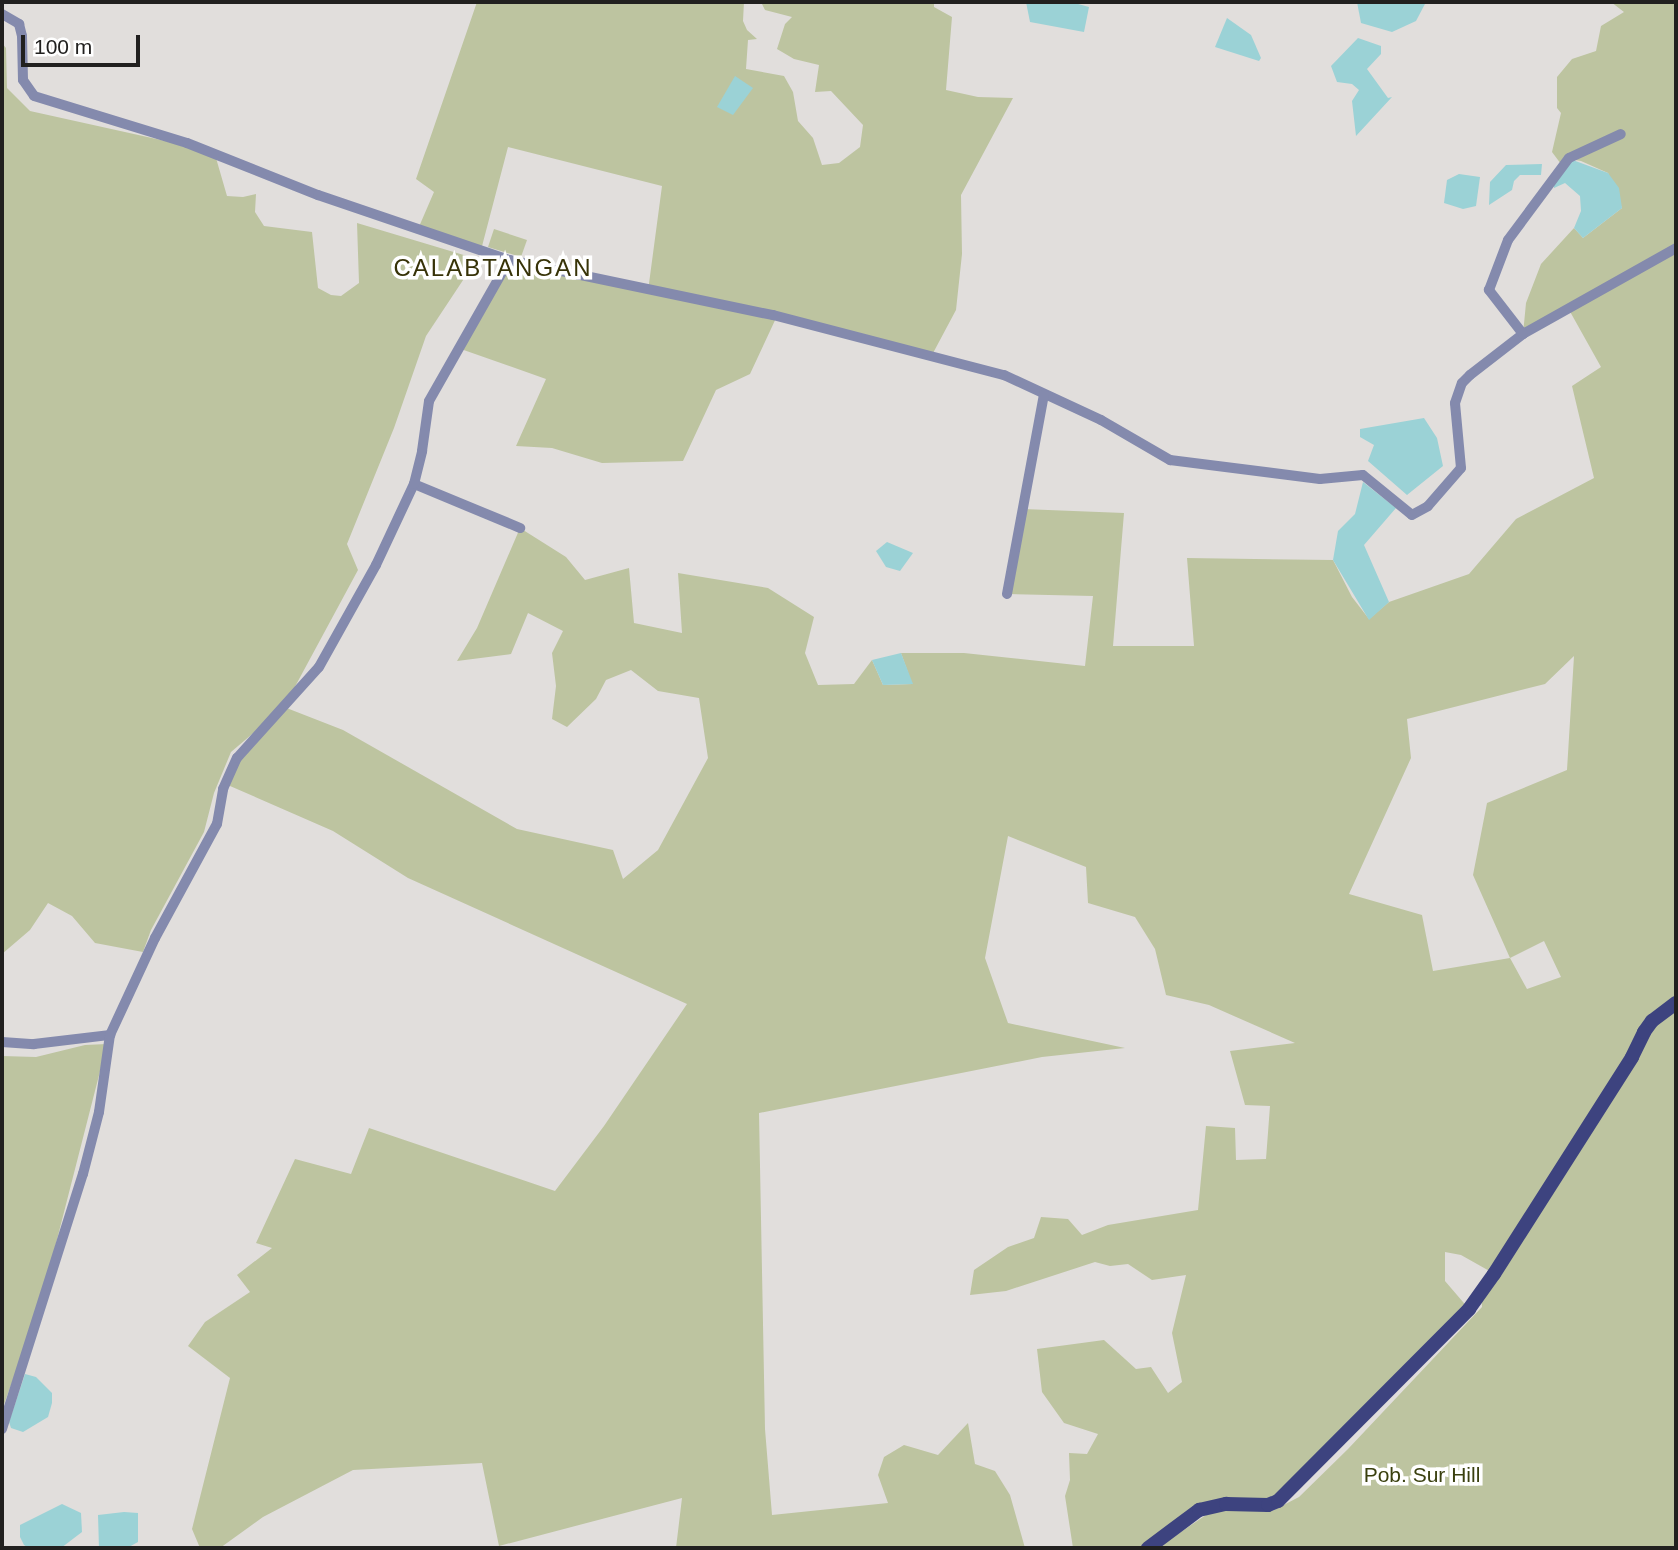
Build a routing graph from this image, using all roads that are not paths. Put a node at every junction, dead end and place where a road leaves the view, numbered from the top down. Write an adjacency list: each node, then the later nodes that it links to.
1 (2, 14): 4 (street)
2 (1621, 134): 5 (street)
3 (1676, 248): 5 (street)
4 (509, 260): 6 (street); 7 (street)
5 (1523, 334): 6 (street)
6 (1044, 394): 9 (street)
7 (414, 484): 8 (street); 11 (street)
8 (520, 528)
9 (1007, 594)
10 (1676, 1003): 14 (main road)
11 (110, 1035): 12 (street); 13 (street)
12 (2, 1042)
13 (2, 1429)
14 (1148, 1548)

